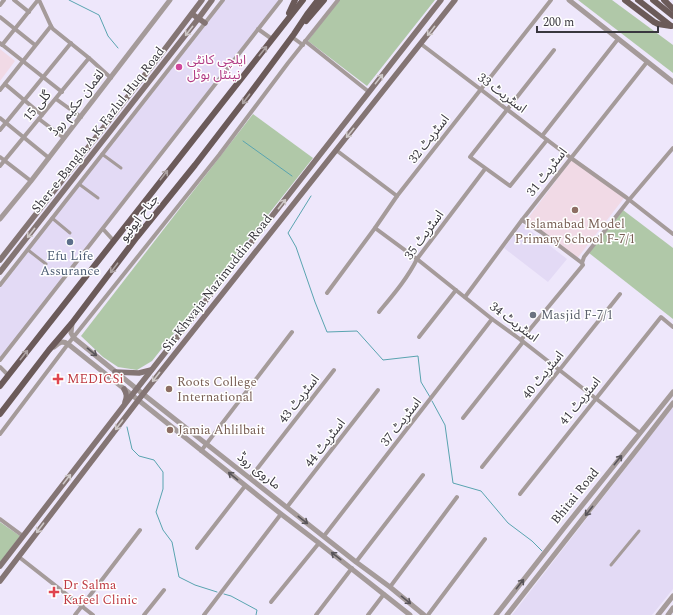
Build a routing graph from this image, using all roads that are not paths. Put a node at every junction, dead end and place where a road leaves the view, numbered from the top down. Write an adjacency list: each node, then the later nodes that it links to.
1 (4, 0): 21 (street)
2 (14, 0): 23 (street)
3 (39, 0): 23 (street); 29 (street)
4 (170, 0): 48 (street, لقمان حکیم روڈ)
5 (202, 0): 24 (main road, Sher-e-Bangla A K Fazlul Huq Road)
6 (212, 0): 27 (main road, Sher-e-Bangla A K Fazlul Huq Road)
7 (223, 0): 28 (street)
8 (282, 0): 32 (street)
9 (318, 0): 33 (main road)
10 (324, 0): 33 (main road)
11 (338, 0): 37 (street)
12 (441, 0): 44 (main road, Sir Khwaja Nazimuddin Road)
13 (455, 0): 39 (main road, Sir Khwaja Nazimuddin Road, one-way to 39)
14 (551, 0): 52 (street, اسٹریٹ 32)
15 (569, 0): 35 (street)
16 (625, 0): 30 (main road)
17 (638, 0): 30 (main road)
18 (653, 0): 25 (main road)
19 (664, 0): 22 (main road)
20 (299, 2): 34 (main road, جناح ایونیو)
21 (0, 5)
22 (673, 9)
23 (29, 12): 31 (street)
24 (192, 14): 27 (main road); 78 (main road, Sher-e-Bangla A K Fazlul Huq Road)
25 (673, 16)
26 (0, 17): 31 (street)
27 (198, 19): 28 (main road); 80 (main road, Sher-e-Bangla A K Fazlul Huq Road, one-way to 80)
28 (205, 23): 69 (street)
29 (51, 26): 36 (street); 40 (street)
30 (672, 27)
31 (15, 29): 38 (street); 40 (street)
32 (258, 30): 34 (street); 89 (street)
33 (293, 36): 37 (street); 106 (main road, جناح ایونیو, one-way to 106)
34 (272, 39): 92 (main road, جناح ایونیو, one-way to 34)
35 (618, 39): 45 (street); 63 (street)
36 (71, 43): 42 (street); 47 (street)
37 (304, 43): 54 (street); 110 (street)
38 (1, 44): 43 (street)
39 (421, 44): 46 (main road, Sir Khwaja Nazimuddin Road); 52 (street, اسٹریٹ 33)
40 (35, 45): 43 (street)
41 (554, 50): 57 (street)
42 (89, 58): 48 (street); 53 (street, گلی 15)
43 (23, 61): 47 (street); 50 (street)
44 (393, 62): 46 (main road); 54 (main road, Sir Khwaja Nazimuddin Road, one-way to 44)
45 (647, 62): 49 (street); 72 (street, اسٹریٹ 31)
46 (402, 68): 68 (main road, Sir Khwaja Nazimuddin Road, one-way to 68)
47 (43, 77): 53 (street); 56 (street)
48 (111, 78): 59 (street, لقمان حکیم روڈ)
49 (673, 82)
50 (5, 84): 51 (street); 56 (street)
51 (0, 90)
52 (480, 90): 57 (street, اسٹریٹ 33); 82 (street, اسٹریٹ 32)
53 (62, 92): 55 (street, گلی 15)
54 (369, 92): 116 (main road, Sir Khwaja Nazimuddin Road, one-way to 54)
55 (56, 99): 58 (street, گلی 15); 59 (street)
56 (24, 100): 58 (street); 61 (street)
57 (508, 109): 63 (street, اسٹریٹ 33); 76 (street)
58 (41, 117): 64 (street, گلی 15); 65 (street)
59 (81, 117): 65 (street, لقمان حکیم روڈ)
60 (0, 118): 61 (street)
61 (6, 123): 62 (street); 64 (street)
62 (0, 130)
63 (542, 136): 66 (street, اسٹریٹ 33)
64 (23, 138): 71 (street); 73 (street, گلی 15)
65 (64, 138): 71 (street, لقمان حکیم روڈ)
66 (547, 140): 72 (street, اسٹریٹ 33); 76 (street)
67 (673, 148): 84 (street)
68 (336, 150): 82 (street); 125 (main road, Sir Khwaja Nazimuddin Road, one-way to 125)
69 (102, 154): 75 (street); 79 (street)
70 (0, 156): 73 (street)
71 (49, 158): 77 (street, لقمان حکیم روڈ)
72 (571, 158): 84 (street, اسٹریٹ 33); 87 (street, اسٹریٹ 31)
73 (5, 160): 74 (street, گلی 15); 77 (street)
74 (0, 166)
75 (121, 168)
76 (486, 169): 94 (street, اسٹریٹ 35)
77 (31, 181): 86 (street, لقمان حکیم روڈ)
78 (59, 184): 80 (main road); 95 (main road, Sher-e-Bangla A K Fazlul Huq Road)
79 (79, 184): 81 (street); 83 (street)
80 (65, 190): 81 (street); 98 (main road, Sher-e-Bangla A K Fazlul Huq Road, one-way to 98)
81 (70, 195): 85 (street)
82 (397, 196): 88 (street, اسٹریٹ 32)
83 (98, 198)
84 (629, 200): 91 (street, اسٹریٹ 33); 96 (street)
85 (52, 218): 90 (street); 93 (street)
86 (0, 219)
87 (522, 220): 96 (street); 103 (street, اسٹریٹ 31)
88 (375, 228): 94 (street, اسٹریٹ 34); 101 (street, اسٹریٹ 32)
89 (103, 229): 92 (street); 114 (street)
90 (70, 233)
91 (673, 234)
92 (114, 240): 120 (main road, جناح ایونیو, one-way to 92)
93 (28, 250): 97 (street); 99 (street)
94 (417, 259): 100 (street, اسٹریٹ 34); 104 (street, اسٹریٹ 35)
95 (0, 260)
96 (582, 263): 111 (street)
97 (46, 264)
98 (0, 272)
99 (0, 285)
100 (456, 290): 103 (street, اسٹریٹ 34); 109 (street)
101 (327, 293)
102 (620, 294): 118 (street, اسٹریٹ 40)
103 (465, 297): 105 (street, اسٹریٹ 34)
104 (379, 312)
105 (492, 319): 111 (street, اسٹریٹ 34); 153 (street, اسٹریٹ 37)
106 (72, 323): 110 (street); 113 (main road, جناح ایونیو)
107 (673, 327): 128 (street, اسٹریٹ 41)
108 (292, 332): 137 (street)
109 (419, 337)
110 (74, 338): 112 (street); 119 (street, ماروی روڈ, one-way to 119)
111 (522, 341): 118 (street, اسٹریٹ 34); 133 (street)
112 (68, 344): 113 (street); 122 (street, ماروی روڈ); 135 (street)
113 (49, 350): 132 (main road, جناح ایونیو)
114 (0, 360)
115 (0, 367): 120 (street)
116 (152, 369): 119 (main road); 123 (main road, Sir Khwaja Nazimuddin Road)
117 (334, 370): 141 (street, اسٹریٹ 43)
118 (560, 370): 128 (street, اسٹریٹ 34); 139 (street, اسٹریٹ 40)
119 (115, 372): 123 (street, ماروی روڈ)
120 (8, 375): 121 (main road, جناح ایونیو)
121 (0, 386)
122 (124, 389): 126 (street, ماروی روڈ); 131 (main road)
123 (137, 389): 125 (street, ماروی روڈ); 126 (main road, Sir Khwaja Nazimuddin Road)
124 (378, 390): 145 (street, اسٹریٹ 44)
125 (143, 394): 129 (main road, Sir Khwaja Nazimuddin Road); 137 (street, ماروی روڈ)
126 (132, 395): 129 (street, ماروی روڈ); 131 (main road, Sir Khwaja Nazimuddin Road)
127 (672, 396): 134 (street, Bhitai Road)
128 (596, 398): 134 (street, اسٹریٹ 34); 143 (street, اسٹریٹ 41)
129 (138, 400): 138 (street, ماروی روڈ); 157 (main road, Sir Khwaja Nazimuddin Road, one-way to 157)
130 (673, 403): 136 (street, Bhitai Road)
131 (123, 406): 152 (main road, Sir Khwaja Nazimuddin Road, one-way to 131)
132 (0, 414)
133 (463, 418)
134 (640, 433): 136 (street); 148 (street, Bhitai Road, one-way to 134)
135 (0, 434)
136 (646, 438): 151 (street, Bhitai Road, one-way to 151)
137 (206, 444): 138 (street); 141 (street, ماروی روڈ)
138 (201, 451): 142 (street, ماروی روڈ, one-way to 138)
139 (482, 467)
140 (423, 475): 158 (street)
141 (250, 478): 142 (street); 145 (street, ماروی روڈ)
142 (245, 486): 146 (street, ماروی روڈ); 156 (street)
143 (520, 494)
144 (457, 497): 163 (street)
145 (287, 507): 146 (street); 153 (street, ماروی روڈ, one-way to 153)
146 (281, 514): 155 (street, ماروی روڈ); 173 (street)
147 (0, 518): 152 (street)
148 (564, 528): 151 (street); 179 (street, Bhitai Road, one-way to 148)
149 (140, 530): 168 (street)
150 (639, 531): 159 (street)
151 (571, 534): 180 (street, Bhitai Road)
152 (23, 536): 160 (main road, Sir Khwaja Nazimuddin Road)
153 (324, 536): 155 (street); 158 (street, ماروی روڈ)
154 (485, 539): 178 (street)
155 (319, 542): 161 (street, ماروی روڈ, one-way to 155); 167 (street)
156 (197, 548)
157 (19, 557): 162 (main road, Sir Khwaja Nazimuddin Road); 168 (street)
158 (356, 562): 161 (street); 163 (street, ماروی روڈ)
159 (611, 565)
160 (0, 566)
161 (352, 568): 165 (street, ماروی روڈ); 174 (street)
162 (0, 581)
163 (390, 586): 165 (street); 177 (street, ماروی روڈ, one-way to 177)
164 (164, 590): 172 (street)
165 (384, 594): 175 (street); 176 (street, ماروی روڈ)
166 (673, 596): 181 (street)
167 (271, 602)
168 (82, 606): 170 (street); 171 (street)
169 (673, 608): 182 (street)
170 (75, 615)
171 (93, 615)
172 (144, 615)
173 (204, 615)
174 (316, 615)
175 (368, 615)
176 (410, 615)
177 (424, 615)
178 (428, 615)
179 (496, 615)
180 (507, 615)
181 (658, 615)
182 (668, 615)

